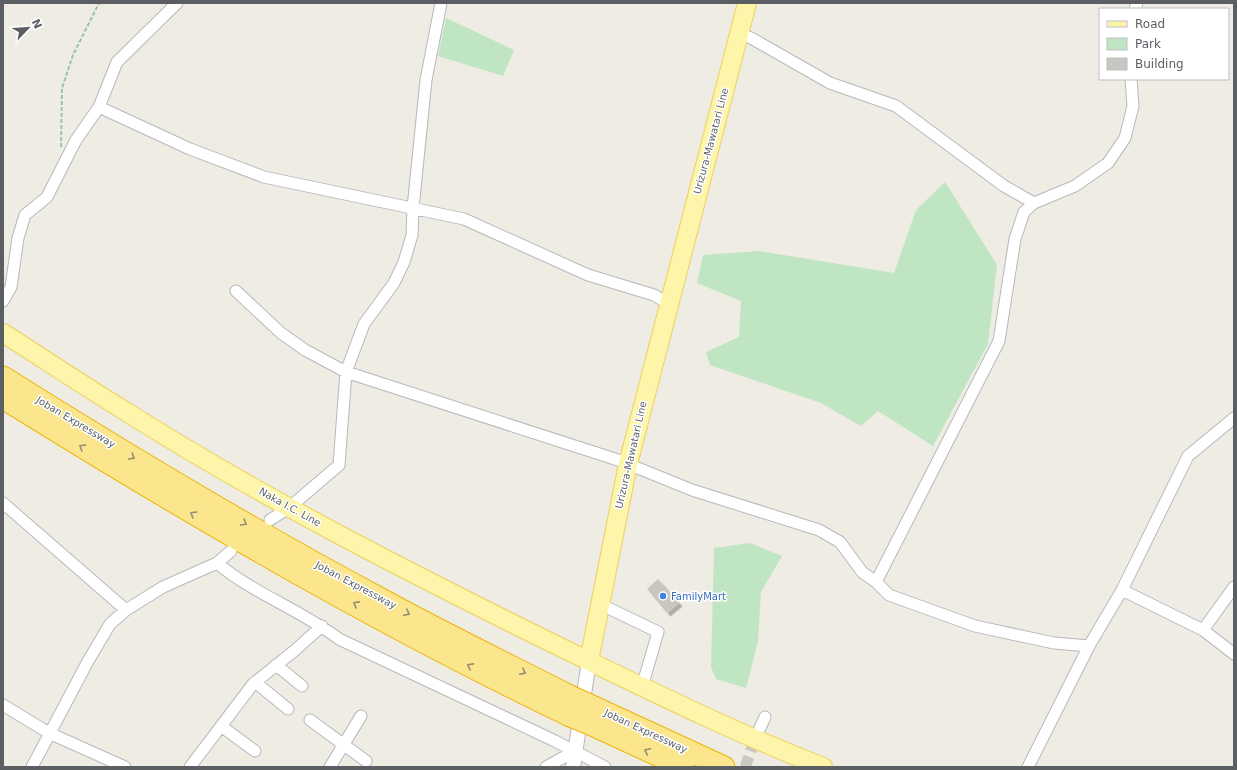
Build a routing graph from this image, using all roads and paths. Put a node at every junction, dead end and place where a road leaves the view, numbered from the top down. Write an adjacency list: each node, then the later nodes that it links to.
1 (99, 3): 8 (path)
2 (177, 3): 7 (street)
3 (441, 3): 10 (street)
4 (747, 3): 5 (main road, Urizura-Mawatari Line)
5 (739, 33): 9 (street); 13 (main road, Urizura-Mawatari Line)
6 (1131, 80): 9 (street)
7 (99, 107): 10 (street); 12 (street)
8 (61, 149)
9 (1034, 202): 25 (street)
10 (413, 208): 13 (street); 15 (street)
11 (236, 291): 15 (street)
12 (3, 301)
13 (669, 304): 19 (main road, Urizura-Mawatari Line)
14 (3, 333): 21 (main road, Naka I.C. Line)
15 (346, 372): 19 (street); 21 (street)
16 (3, 377): 40 (highway, Joban Expressway, one-way to 40)
17 (3, 398): 40 (highway, Joban Expressway, one-way to 17)
18 (1234, 418): 27 (street)
19 (628, 464): 25 (street); 28 (main road, Urizura-Mawatari Line)
20 (3, 503): 29 (street)
21 (290, 507): 22 (street); 34 (main road, Naka I.C. Line)
22 (270, 520)
23 (231, 551): 24 (street)
24 (217, 563): 29 (street); 30 (street)
25 (876, 582): 32 (street)
26 (1234, 588): 31 (street)
27 (1122, 590): 31 (street); 32 (street)
28 (600, 604): 34 (main road, Urizura-Mawatari Line); 38 (street)
29 (126, 610): 48 (street)
30 (322, 626): 35 (street); 50 (street)
31 (1202, 630): 33 (street)
32 (1089, 646): 64 (street)
33 (1234, 654)
34 (589, 661): 38 (main road); 50 (street)
35 (276, 665): 36 (street); 37 (street)
36 (255, 682): 41 (street); 46 (street)
37 (302, 686)
38 (642, 687): 63 (main road)
39 (3, 705): 48 (street)
40 (569, 705): 43 (highway, Joban Expressway, bridge)
41 (288, 709)
42 (361, 716): 49 (street)
43 (592, 716): 61 (highway, Joban Expressway, one-way to 43); 62 (highway, Joban Expressway)
44 (765, 717): 47 (street)
45 (310, 720): 49 (street)
46 (221, 726): 51 (street); 56 (street)
47 (760, 728)
48 (49, 733): 53 (street); 54 (street)
49 (343, 745): 52 (street); 57 (street)
50 (575, 751): 58 (street); 59 (street); 60 (street)
51 (255, 752)
52 (366, 761)
53 (108, 763): 55 (street)
54 (32, 767)
55 (125, 767)
56 (190, 767)
57 (330, 767)
58 (546, 767)
59 (573, 767)
60 (605, 767)
61 (683, 767)
62 (724, 767)
63 (823, 767)
64 (1028, 767)

